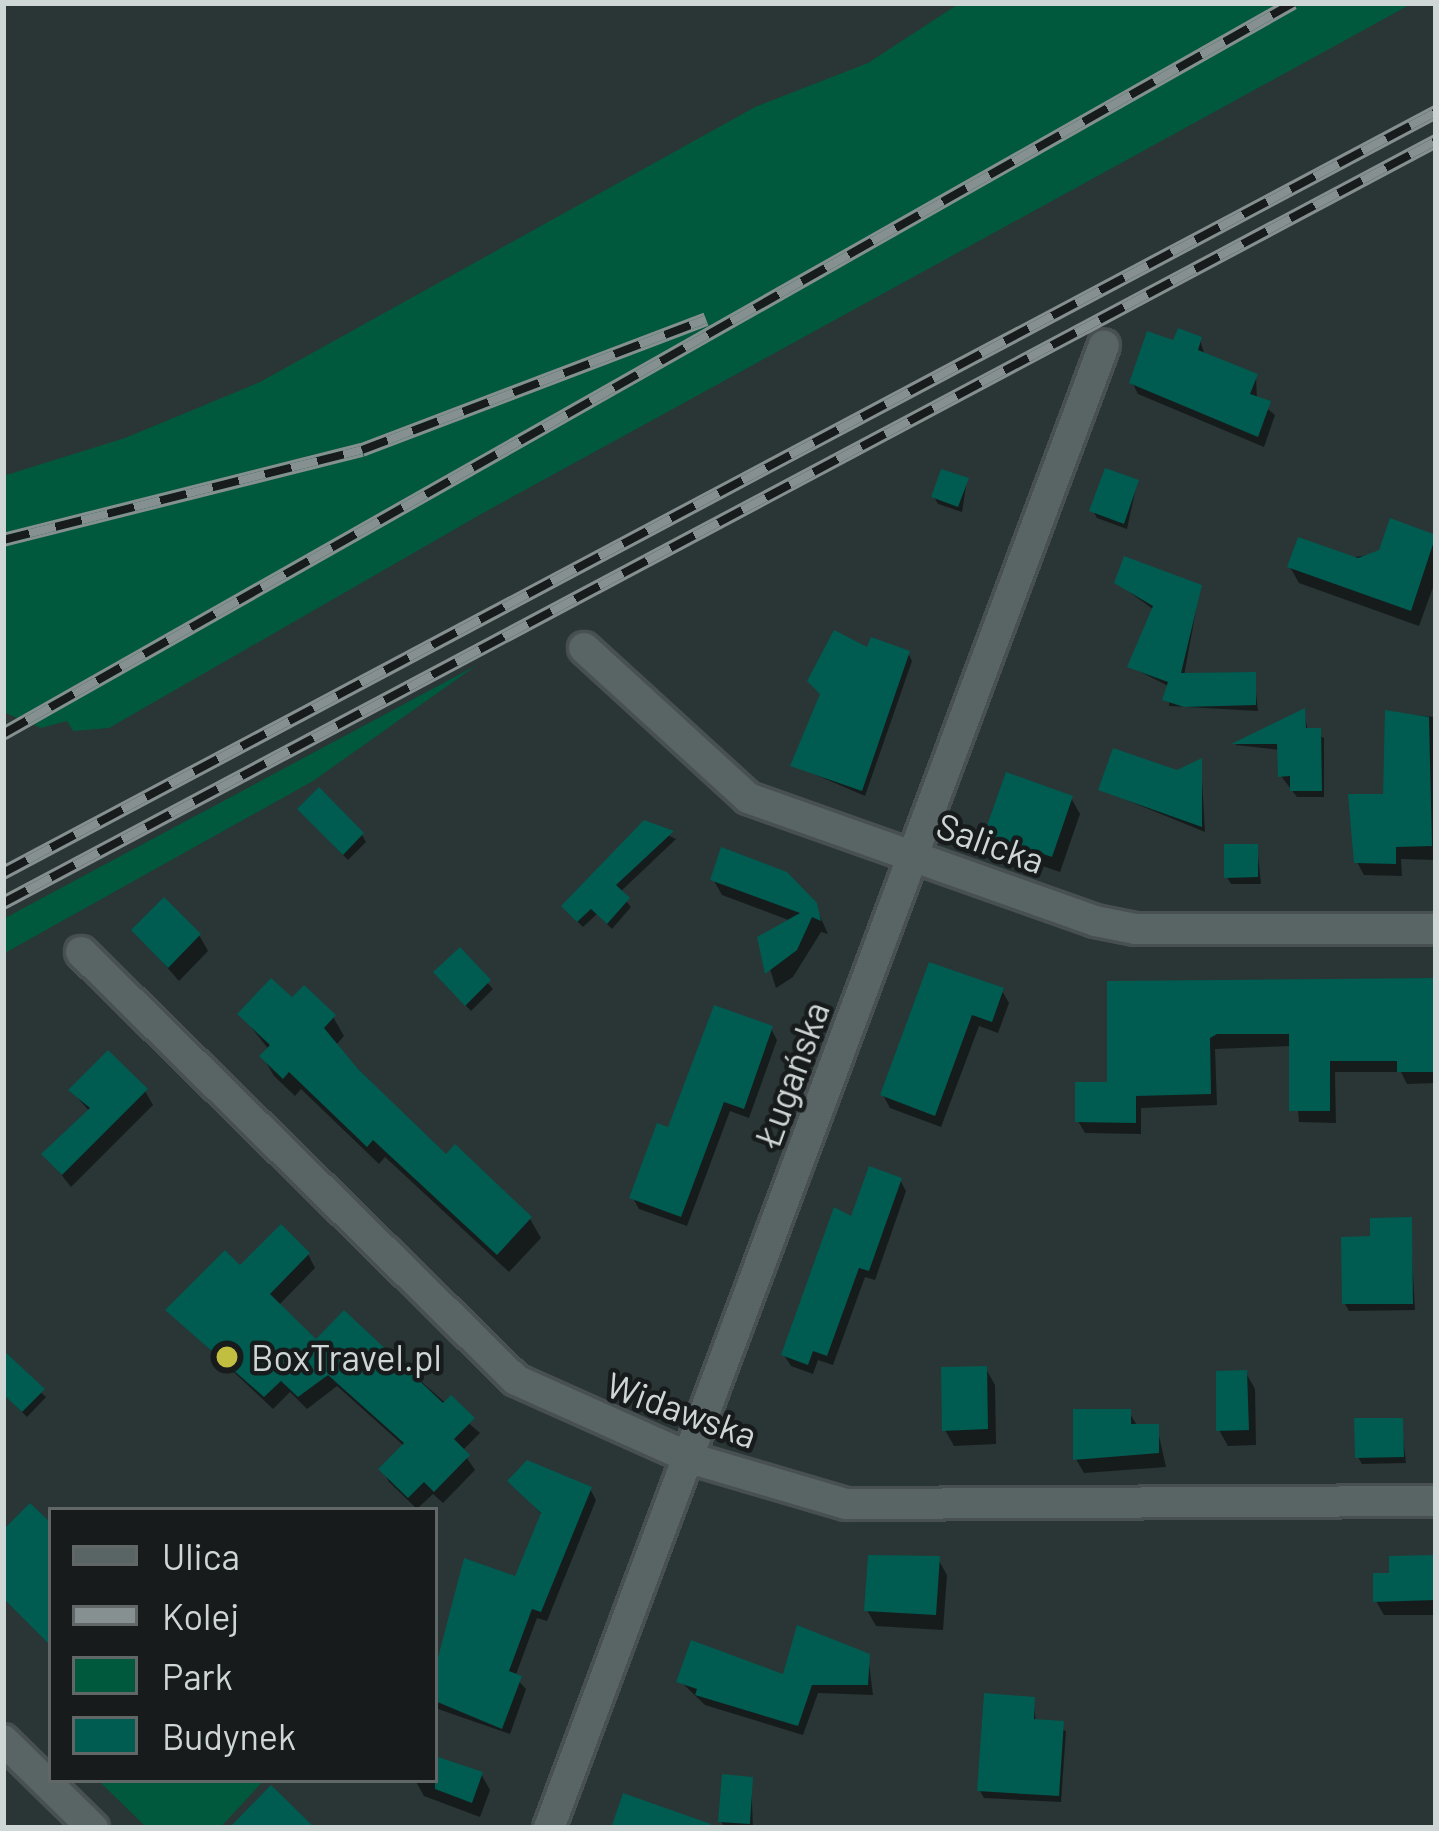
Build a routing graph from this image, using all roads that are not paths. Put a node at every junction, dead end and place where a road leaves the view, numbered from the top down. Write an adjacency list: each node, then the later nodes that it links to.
1 (1104, 345): 3 (street, Ługańska)
2 (584, 648): 3 (street, Salicka)
3 (912, 855): 4 (street, Salicka); 6 (street, Ługańska)
4 (1436, 929)
5 (81, 952): 6 (street, Widawska)
6 (693, 1459): 7 (street, Widawska); 10 (street, Ługańska)
7 (1436, 1501)
8 (3, 1740): 9 (street)
9 (93, 1828)
10 (549, 1828)

